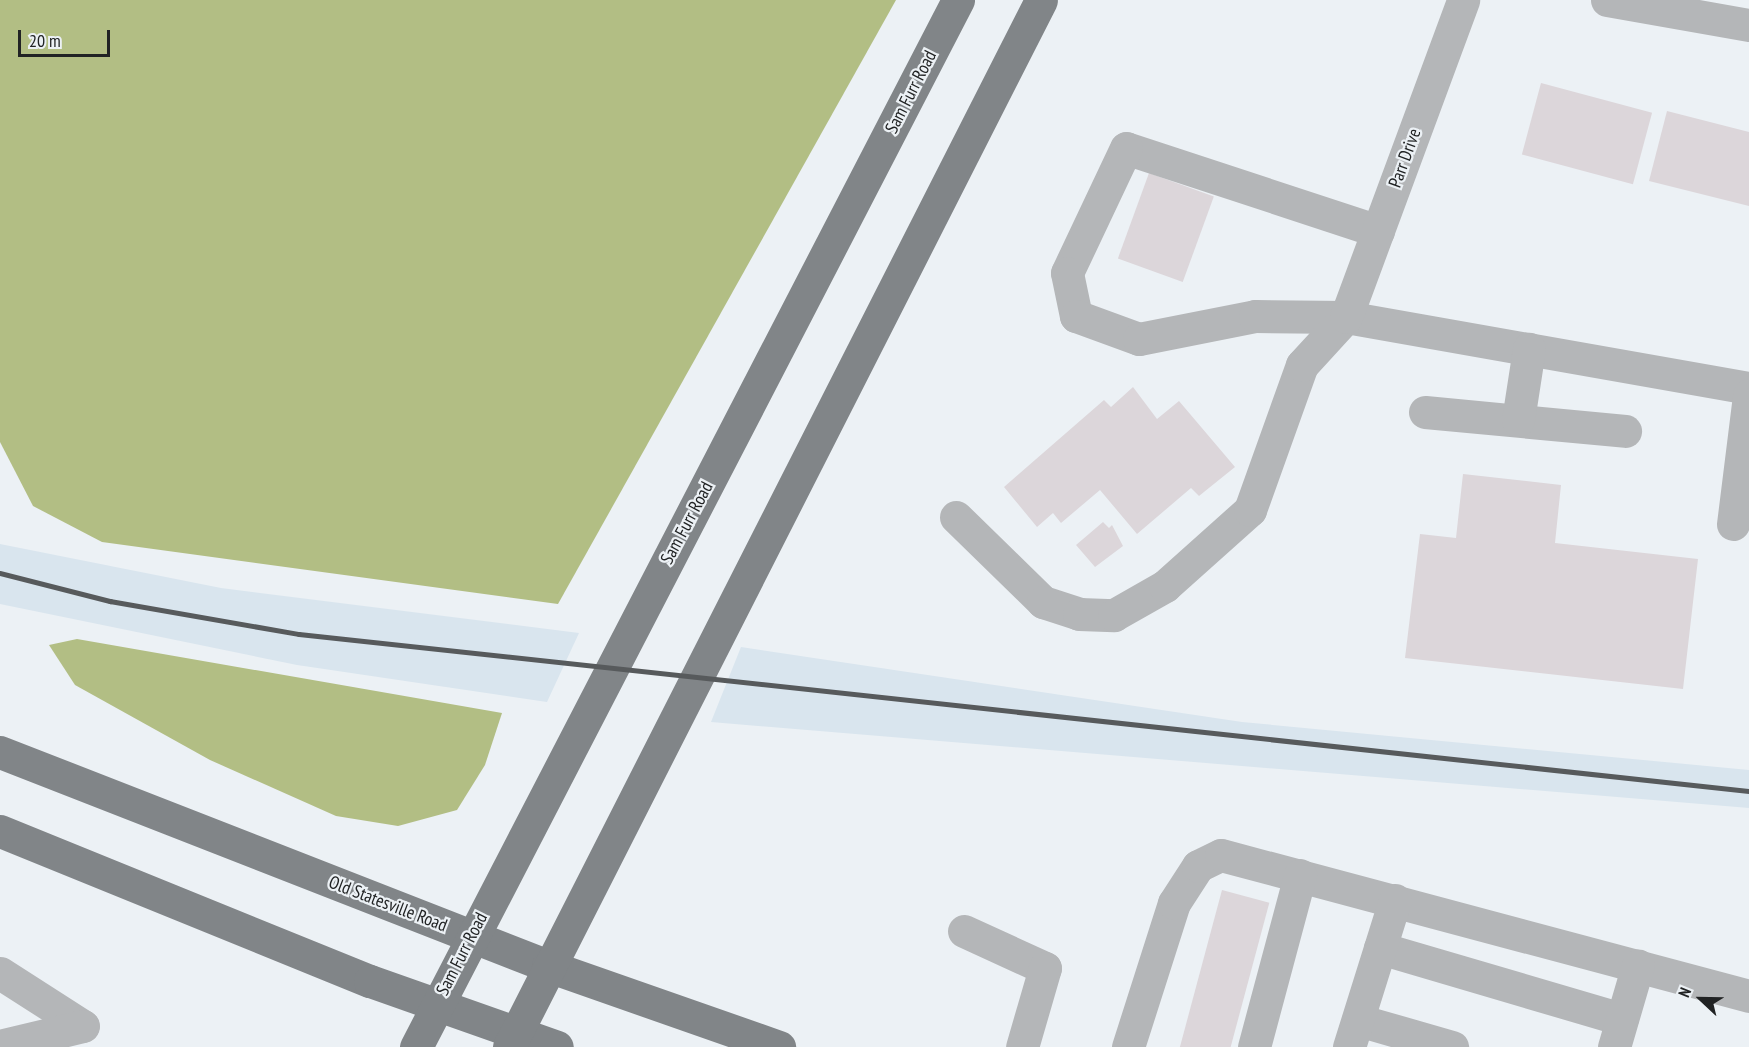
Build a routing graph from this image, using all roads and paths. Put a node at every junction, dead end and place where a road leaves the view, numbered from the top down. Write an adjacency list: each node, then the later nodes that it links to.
1 (958, 0): 21 (main road, Sam Furr Road)
2 (1041, 0): 24 (main road)
3 (1463, 0): 6 (street, Parr Drive)
4 (1607, 0): 5 (street)
5 (1749, 25)
6 (1378, 231): 7 (street, Parr Drive); 7 (street)
7 (1346, 317): 8 (street); 14 (street)
8 (1529, 349): 9 (street); 12 (street)
9 (1749, 388)
10 (1749, 395): 15 (street)
11 (1425, 412): 12 (street)
12 (1518, 420): 13 (street)
13 (1625, 430)
14 (956, 517)
15 (1733, 524)
16 (0, 752): 21 (main road, Old Statesville Road)
17 (0, 831): 27 (main road)
18 (1300, 875): 19 (street); 37 (street); 38 (street)
19 (1395, 900): 22 (street); 23 (street)
20 (964, 931): 36 (street)
21 (472, 936): 24 (main road, Old Statesville Road); 27 (main road, Sam Furr Road)
22 (1380, 948): 28 (street); 29 (street)
23 (1638, 965): 26 (street); 29 (street)
24 (548, 966): 31 (main road); 35 (main road, Old Statesville Road)
25 (0, 973): 30 (street)
26 (1749, 996)
27 (436, 1006): 31 (main road); 33 (main road, Sam Furr Road)
28 (1354, 1033): 39 (street)
29 (1618, 1033)
30 (86, 1037): 32 (street)
31 (512, 1040): 34 (main road)
32 (0, 1046)
33 (416, 1047)
34 (557, 1047)
35 (779, 1047)
36 (1022, 1047)
37 (1128, 1047)
38 (1254, 1047)
39 (1452, 1047)

